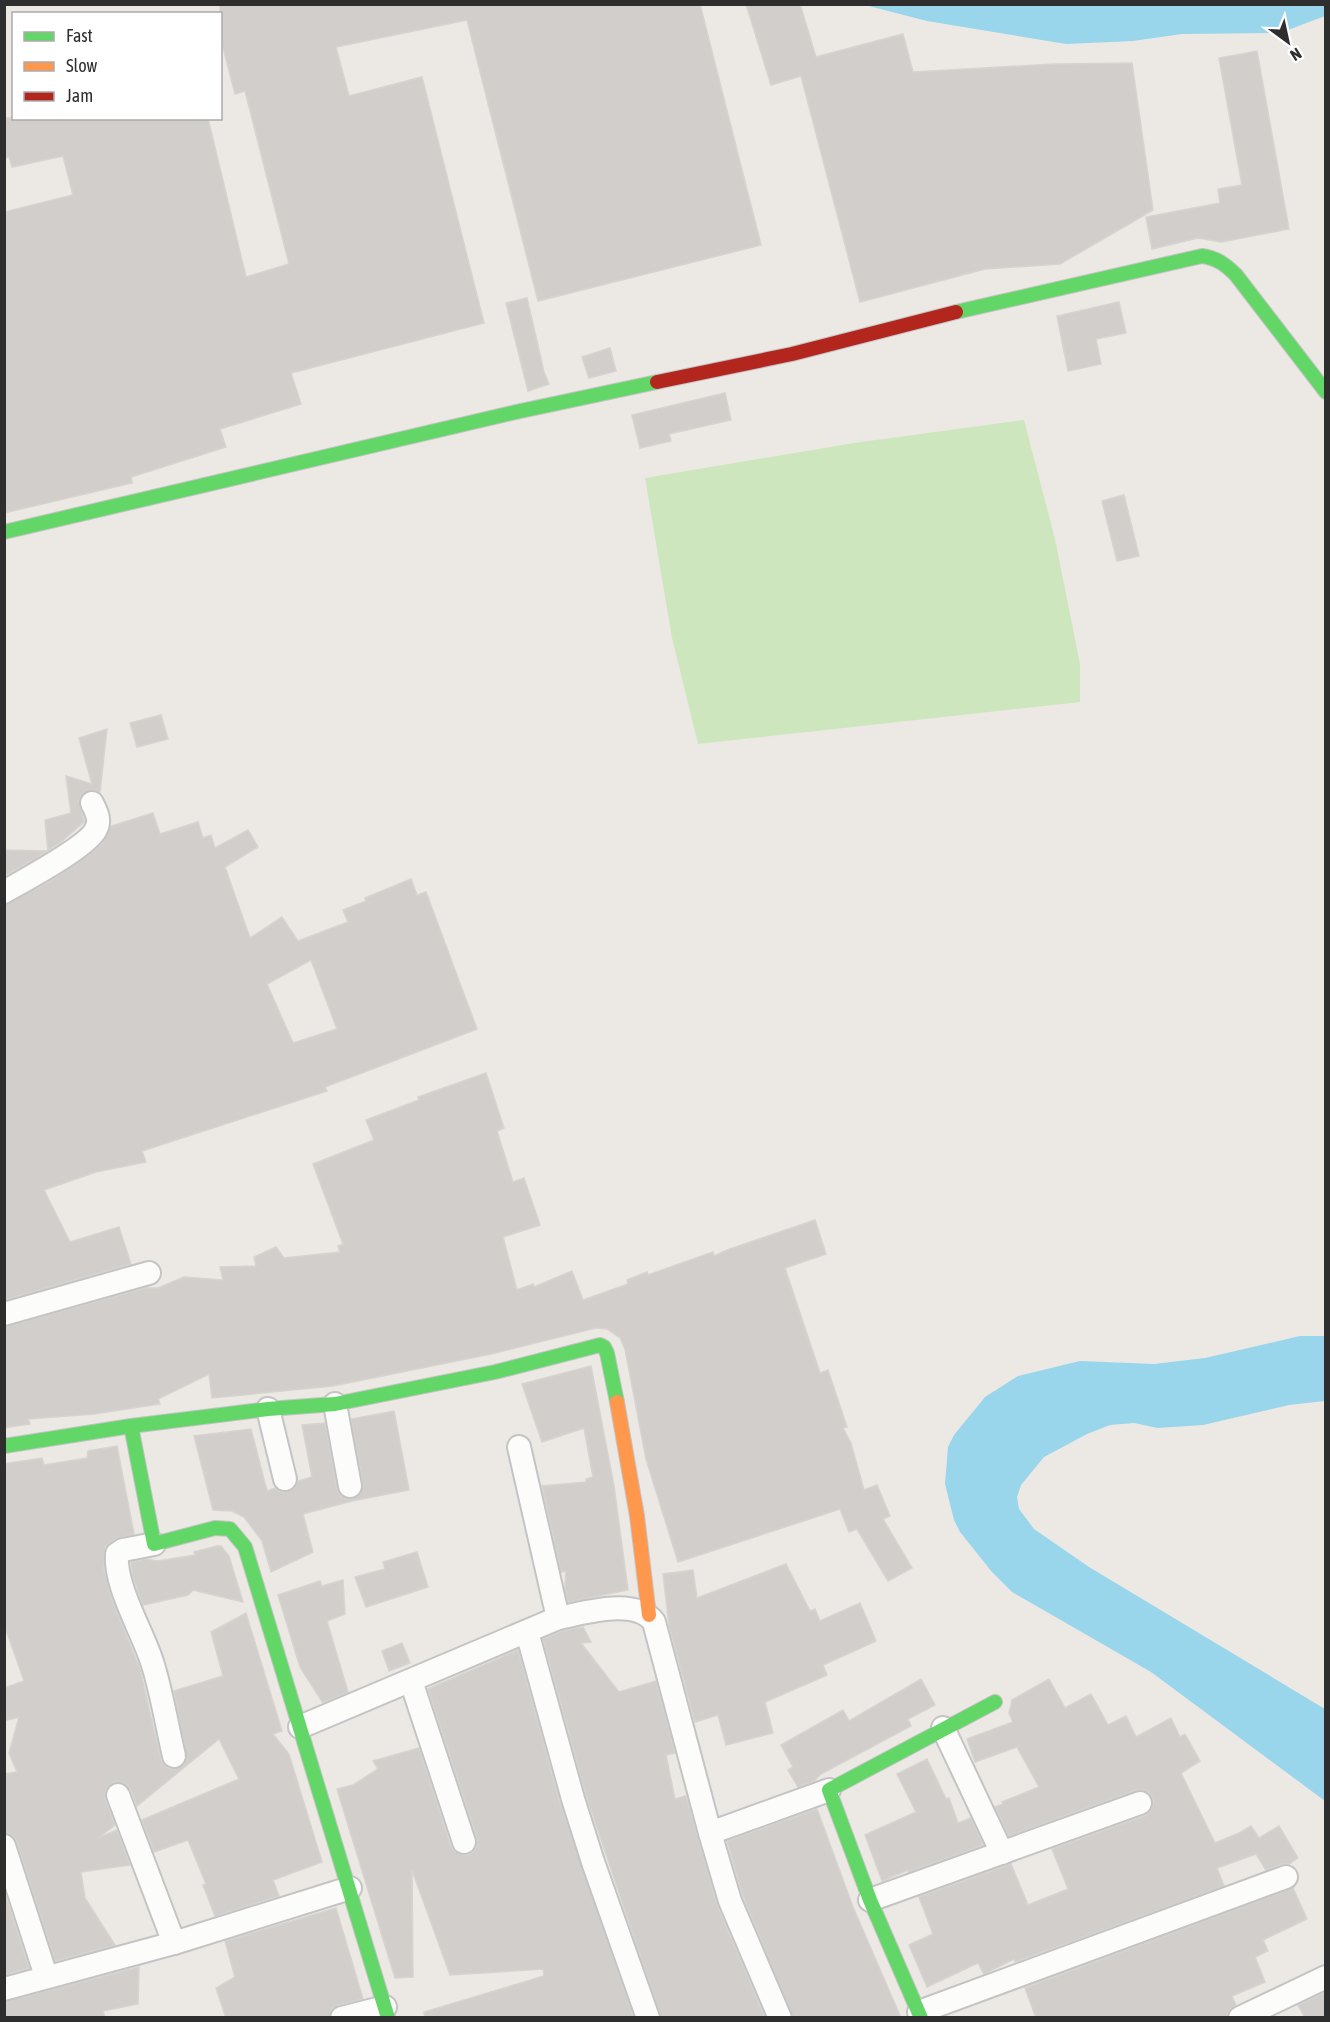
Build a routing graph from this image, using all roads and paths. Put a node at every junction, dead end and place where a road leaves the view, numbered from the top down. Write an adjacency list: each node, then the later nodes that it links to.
1 (1326, 392): 2 (street)
2 (4, 532)
3 (92, 803): 4 (street)
4 (4, 892)
5 (149, 1273): 6 (street)
6 (4, 1314)
7 (335, 1404): 8 (street); 13 (street); 15 (street)
8 (268, 1409): 9 (street); 12 (street)
9 (131, 1426): 10 (street); 14 (street)
10 (4, 1446)
11 (519, 1447): 16 (street)
12 (285, 1479)
13 (350, 1486)
14 (154, 1544): 20 (street); 22 (street)
15 (649, 1615): 16 (street); 26 (street)
16 (558, 1618): 17 (street)
17 (527, 1632): 18 (street); 40 (street)
18 (411, 1681): 20 (street); 27 (street)
19 (994, 1702): 21 (street)
20 (300, 1727): 31 (street)
21 (943, 1728): 23 (street); 29 (street)
22 (174, 1756)
23 (829, 1790): 26 (street); 32 (street)
24 (118, 1795): 33 (street)
25 (1140, 1803): 29 (street)
26 (710, 1833): 41 (street)
27 (464, 1842)
28 (4, 1846): 34 (street)
29 (1002, 1853): 32 (street)
30 (1286, 1877): 38 (street)
31 (350, 1888): 33 (street); 37 (street)
32 (870, 1900): 38 (street)
33 (174, 1944): 34 (street)
34 (46, 1976): 36 (street)
35 (1326, 1977): 42 (street)
36 (4, 1989)
37 (386, 2012): 39 (street)
38 (920, 2015)
39 (342, 2018)
40 (648, 2018)
41 (780, 2018)
42 (1240, 2018)

